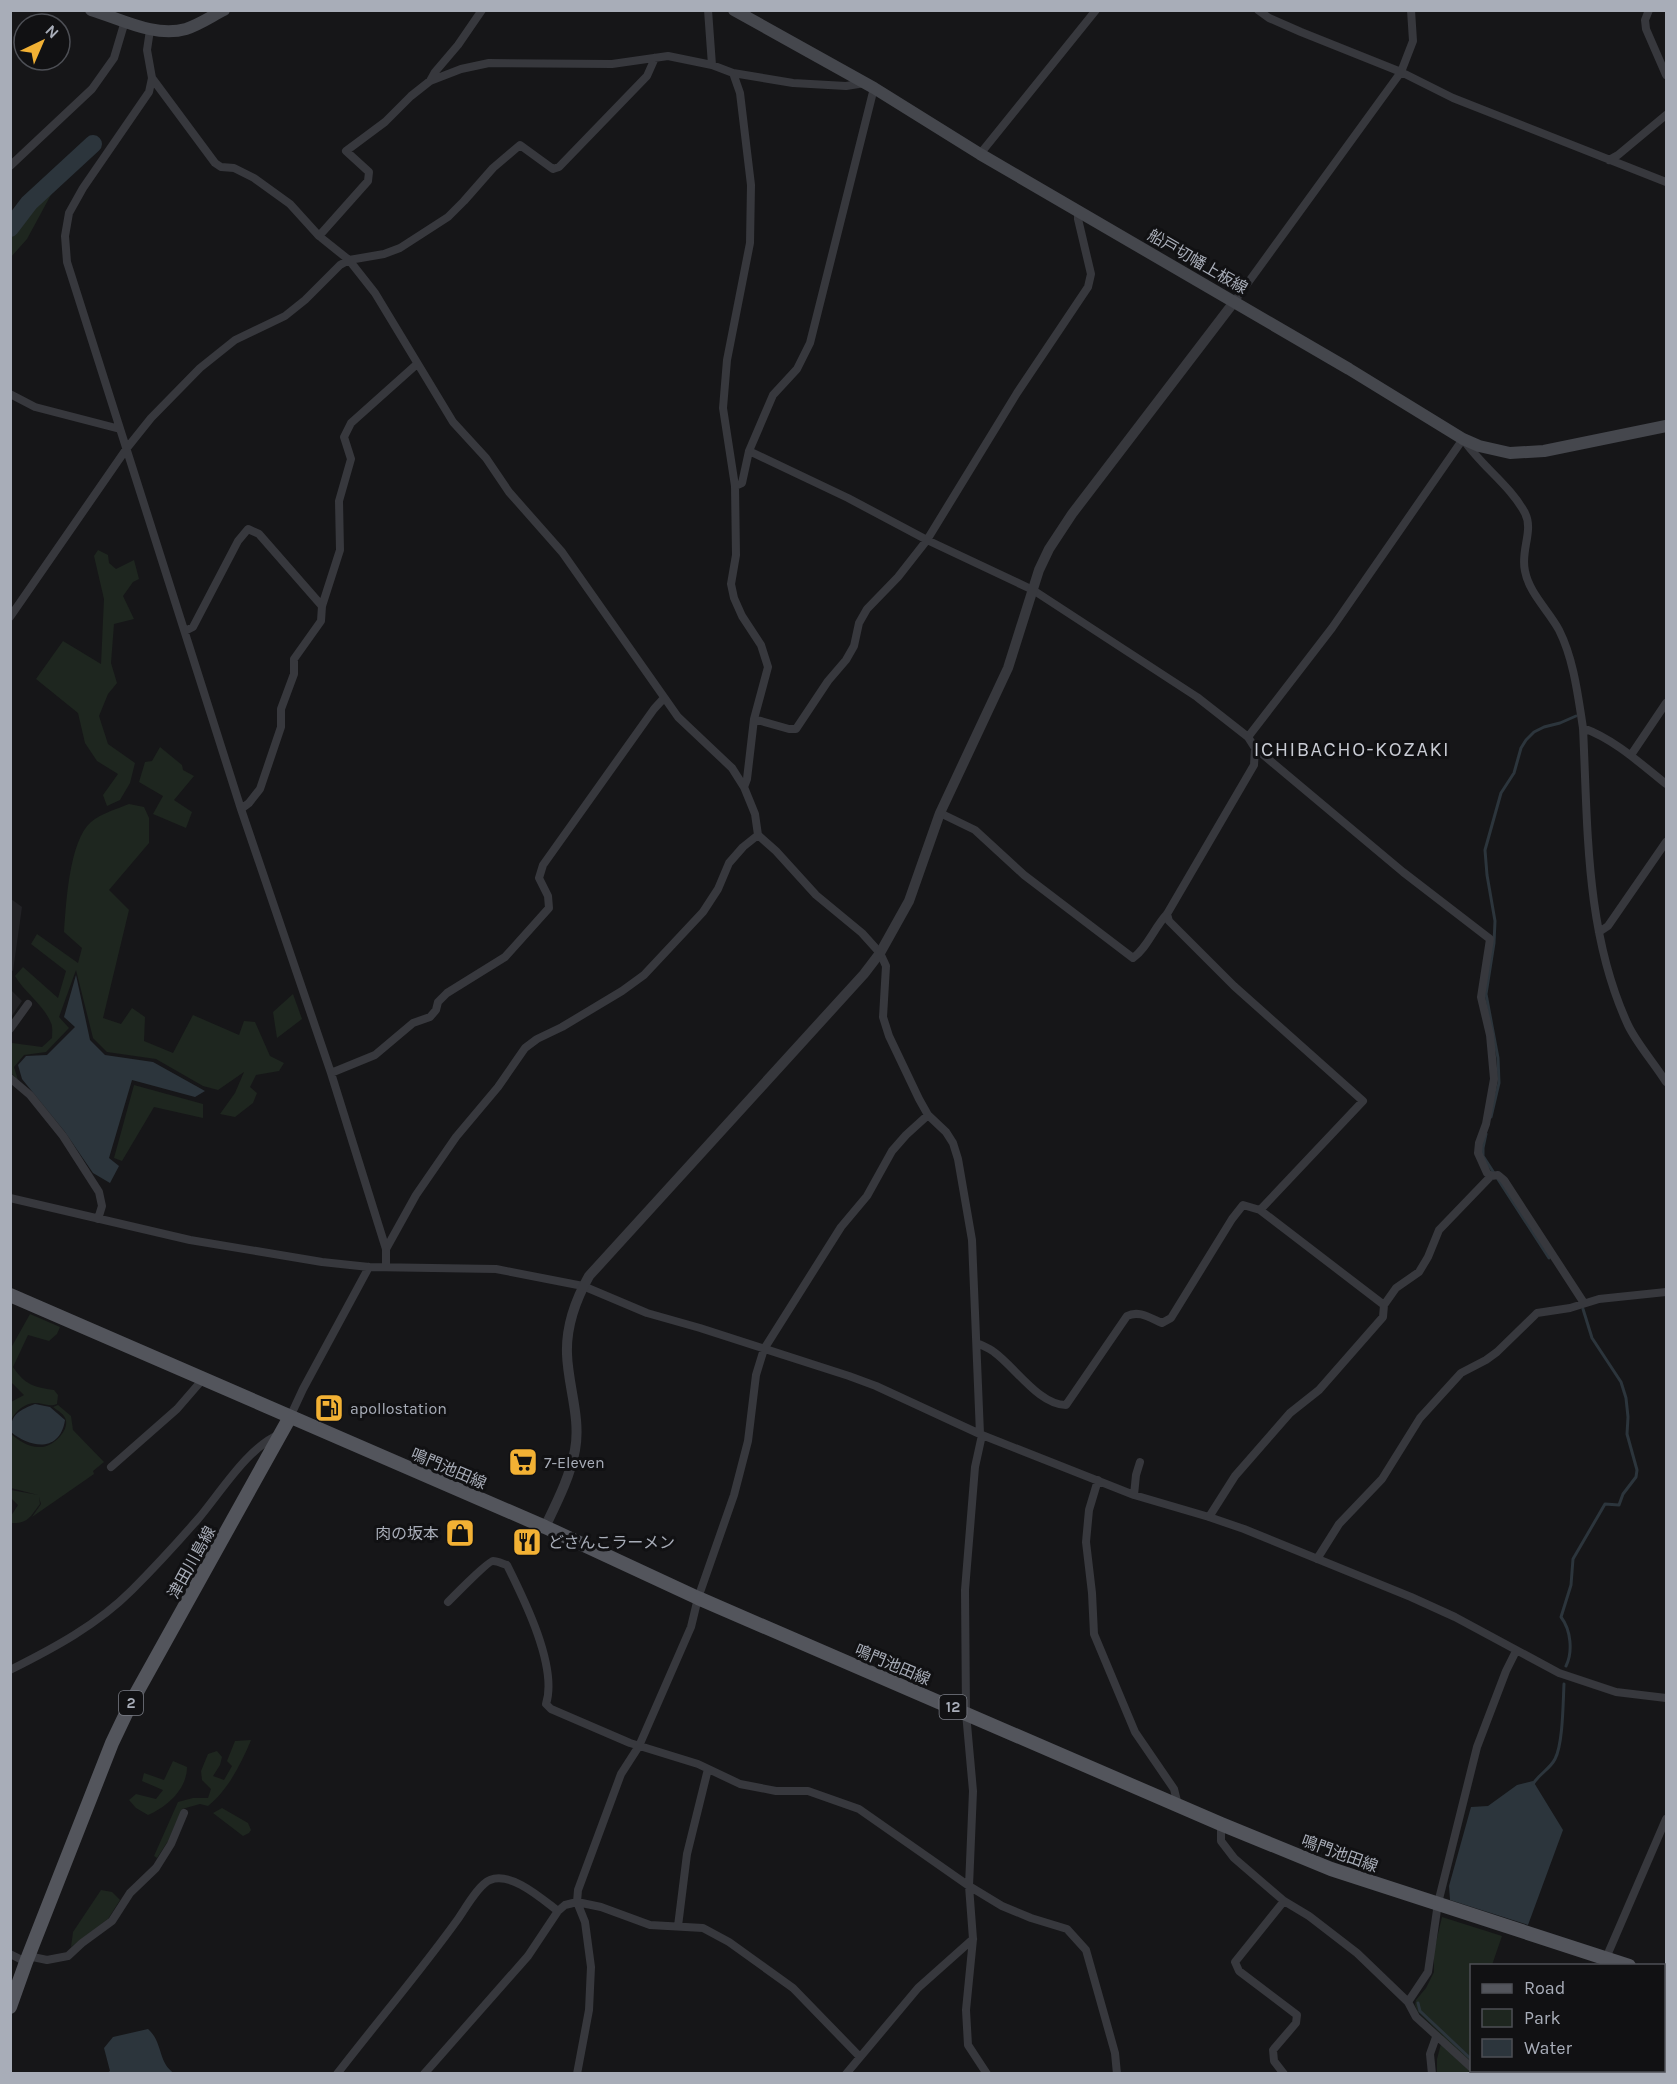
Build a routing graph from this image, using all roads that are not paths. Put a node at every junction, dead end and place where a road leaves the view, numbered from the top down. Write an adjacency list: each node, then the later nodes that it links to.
1 (91, 10): 10 (main road)
2 (224, 10): 12 (main road)
3 (482, 10): 19 (street)
4 (708, 10): 14 (street)
5 (734, 10): 20 (main road, 船戸切幡上板線)
6 (1096, 10): 22 (street)
7 (1258, 10): 15 (street)
8 (1411, 10): 15 (street)
9 (1649, 10): 17 (street)
10 (113, 14): 11 (main road)
11 (125, 21): 12 (main road); 24 (street)
12 (150, 30): 18 (street)
13 (655, 58): 14 (street); 19 (street); 28 (street)
14 (712, 65): 16 (street)
15 (1401, 72): 23 (street); 29 (street)
16 (733, 73): 20 (street); 37 (street)
17 (1666, 75)
18 (152, 78): 27 (street); 33 (street)
19 (430, 81): 27 (street)
20 (870, 86): 22 (main road, 船戸切幡上板線); 36 (street)
21 (1666, 115): 23 (street)
22 (980, 154): 26 (main road, 船戸切幡上板線)
23 (1609, 160): 25 (street)
24 (10, 166)
25 (1666, 182)
26 (1078, 210): 29 (main road, 船戸切幡上板線); 38 (street)
27 (319, 236): 28 (street)
28 (349, 260): 30 (street); 35 (street)
29 (1234, 302): 34 (main road, 船戸切幡上板線); 39 (street)
30 (417, 364): 40 (street); 43 (street)
31 (10, 394): 33 (street)
32 (1666, 426): 34 (main road, 船戸切幡上板線)
33 (120, 429): 35 (street)
34 (1463, 440): 46 (street); 47 (street)
35 (127, 448): 41 (street); 42 (street)
36 (749, 451): 37 (street); 38 (street)
37 (735, 486): 45 (street)
38 (927, 540): 39 (street); 45 (street)
39 (1033, 590): 47 (street); 53 (street)
40 (322, 606): 42 (street); 52 (street)
41 (10, 617)
42 (185, 631): 52 (street)
43 (664, 698): 51 (street); 61 (street)
44 (1666, 703): 49 (street)
45 (754, 719): 51 (street)
46 (1583, 728): 49 (street); 57 (street)
47 (1248, 737): 48 (street)
48 (1255, 748): 56 (street); 65 (street)
49 (1631, 755): 50 (street)
50 (1666, 784)
51 (744, 787): 54 (street)
52 (242, 809): 61 (street)
53 (940, 813): 56 (street); 58 (street)
54 (758, 835): 58 (street); 69 (street)
55 (1666, 842): 57 (street)
56 (1167, 914): 67 (street)
57 (1599, 932): 63 (street)
58 (880, 953): 64 (street); 72 (street)
59 (28, 1004): 60 (street)
60 (10, 1029)
61 (331, 1073): 69 (street)
62 (10, 1078): 68 (street)
63 (1666, 1082)
64 (928, 1114): 77 (street); 78 (street)
65 (1493, 1176): 75 (street); 76 (street)
66 (10, 1198): 68 (street)
67 (1260, 1210): 76 (street); 77 (street)
68 (98, 1219): 70 (street)
69 (386, 1249): 71 (street)
70 (369, 1267): 71 (street); 80 (street)
71 (386, 1267): 72 (street)
72 (584, 1286): 78 (street); 88 (street)
73 (1666, 1292): 75 (street)
74 (10, 1295): 79 (main road)
75 (1584, 1303): 89 (street)
76 (1384, 1305): 87 (street)
77 (977, 1343): 82 (street)
78 (764, 1349): 82 (street); 90 (street)
79 (203, 1379): 80 (main road); 84 (street)
80 (290, 1418): 81 (main road, 津田川島線 / 2); 88 (main road, 鳴門池田線 / 12)
81 (281, 1433): 93 (street); 111 (main road, 津田川島線 / 2)
82 (981, 1434): 85 (street); 95 (street)
83 (1140, 1462): 86 (street)
84 (111, 1467)
85 (1098, 1480): 86 (street); 98 (street)
86 (1134, 1496): 87 (street)
87 (1209, 1516): 89 (street)
88 (545, 1527): 90 (main road, 鳴門池田線 / 12)
89 (1317, 1559): 92 (street)
90 (698, 1598): 95 (main road, 鳴門池田線 / 12); 96 (street)
91 (448, 1602): 96 (street)
92 (1516, 1652): 94 (street); 105 (street)
93 (10, 1670)
94 (1666, 1698)
95 (966, 1713): 98 (main road, 鳴門池田線 / 12); 102 (street)
96 (639, 1746): 97 (street); 104 (street)
97 (708, 1769): 102 (street); 107 (street)
98 (1178, 1805): 101 (main road, 鳴門池田線 / 12)
99 (184, 1813): 111 (street)
100 (1666, 1819): 110 (street)
101 (1221, 1824): 103 (street); 105 (main road, 鳴門池田線 / 12)
102 (969, 1886): 108 (street); 123 (street)
103 (1284, 1901): 113 (street); 124 (street)
104 (577, 1902): 106 (street); 107 (street); 120 (street)
105 (1438, 1903): 110 (main road, 鳴門池田線 / 12); 113 (street)
106 (558, 1911): 118 (street); 119 (street)
107 (678, 1926): 116 (street)
108 (972, 1939): 116 (street); 122 (street)
109 (10, 1954): 111 (street)
110 (1606, 1958): 112 (main road, 鳴門池田線 / 12)
111 (27, 1959): 114 (main road, 津田川島線 / 2)
112 (1626, 1964)
113 (1408, 2002): 115 (street)
114 (10, 2007)
115 (1436, 2037): 117 (street); 125 (street)
116 (860, 2057): 121 (street)
117 (1470, 2067)
118 (337, 2073)
119 (424, 2073)
120 (576, 2073)
121 (846, 2073)
122 (987, 2073)
123 (1117, 2073)
124 (1284, 2073)
125 (1432, 2073)

